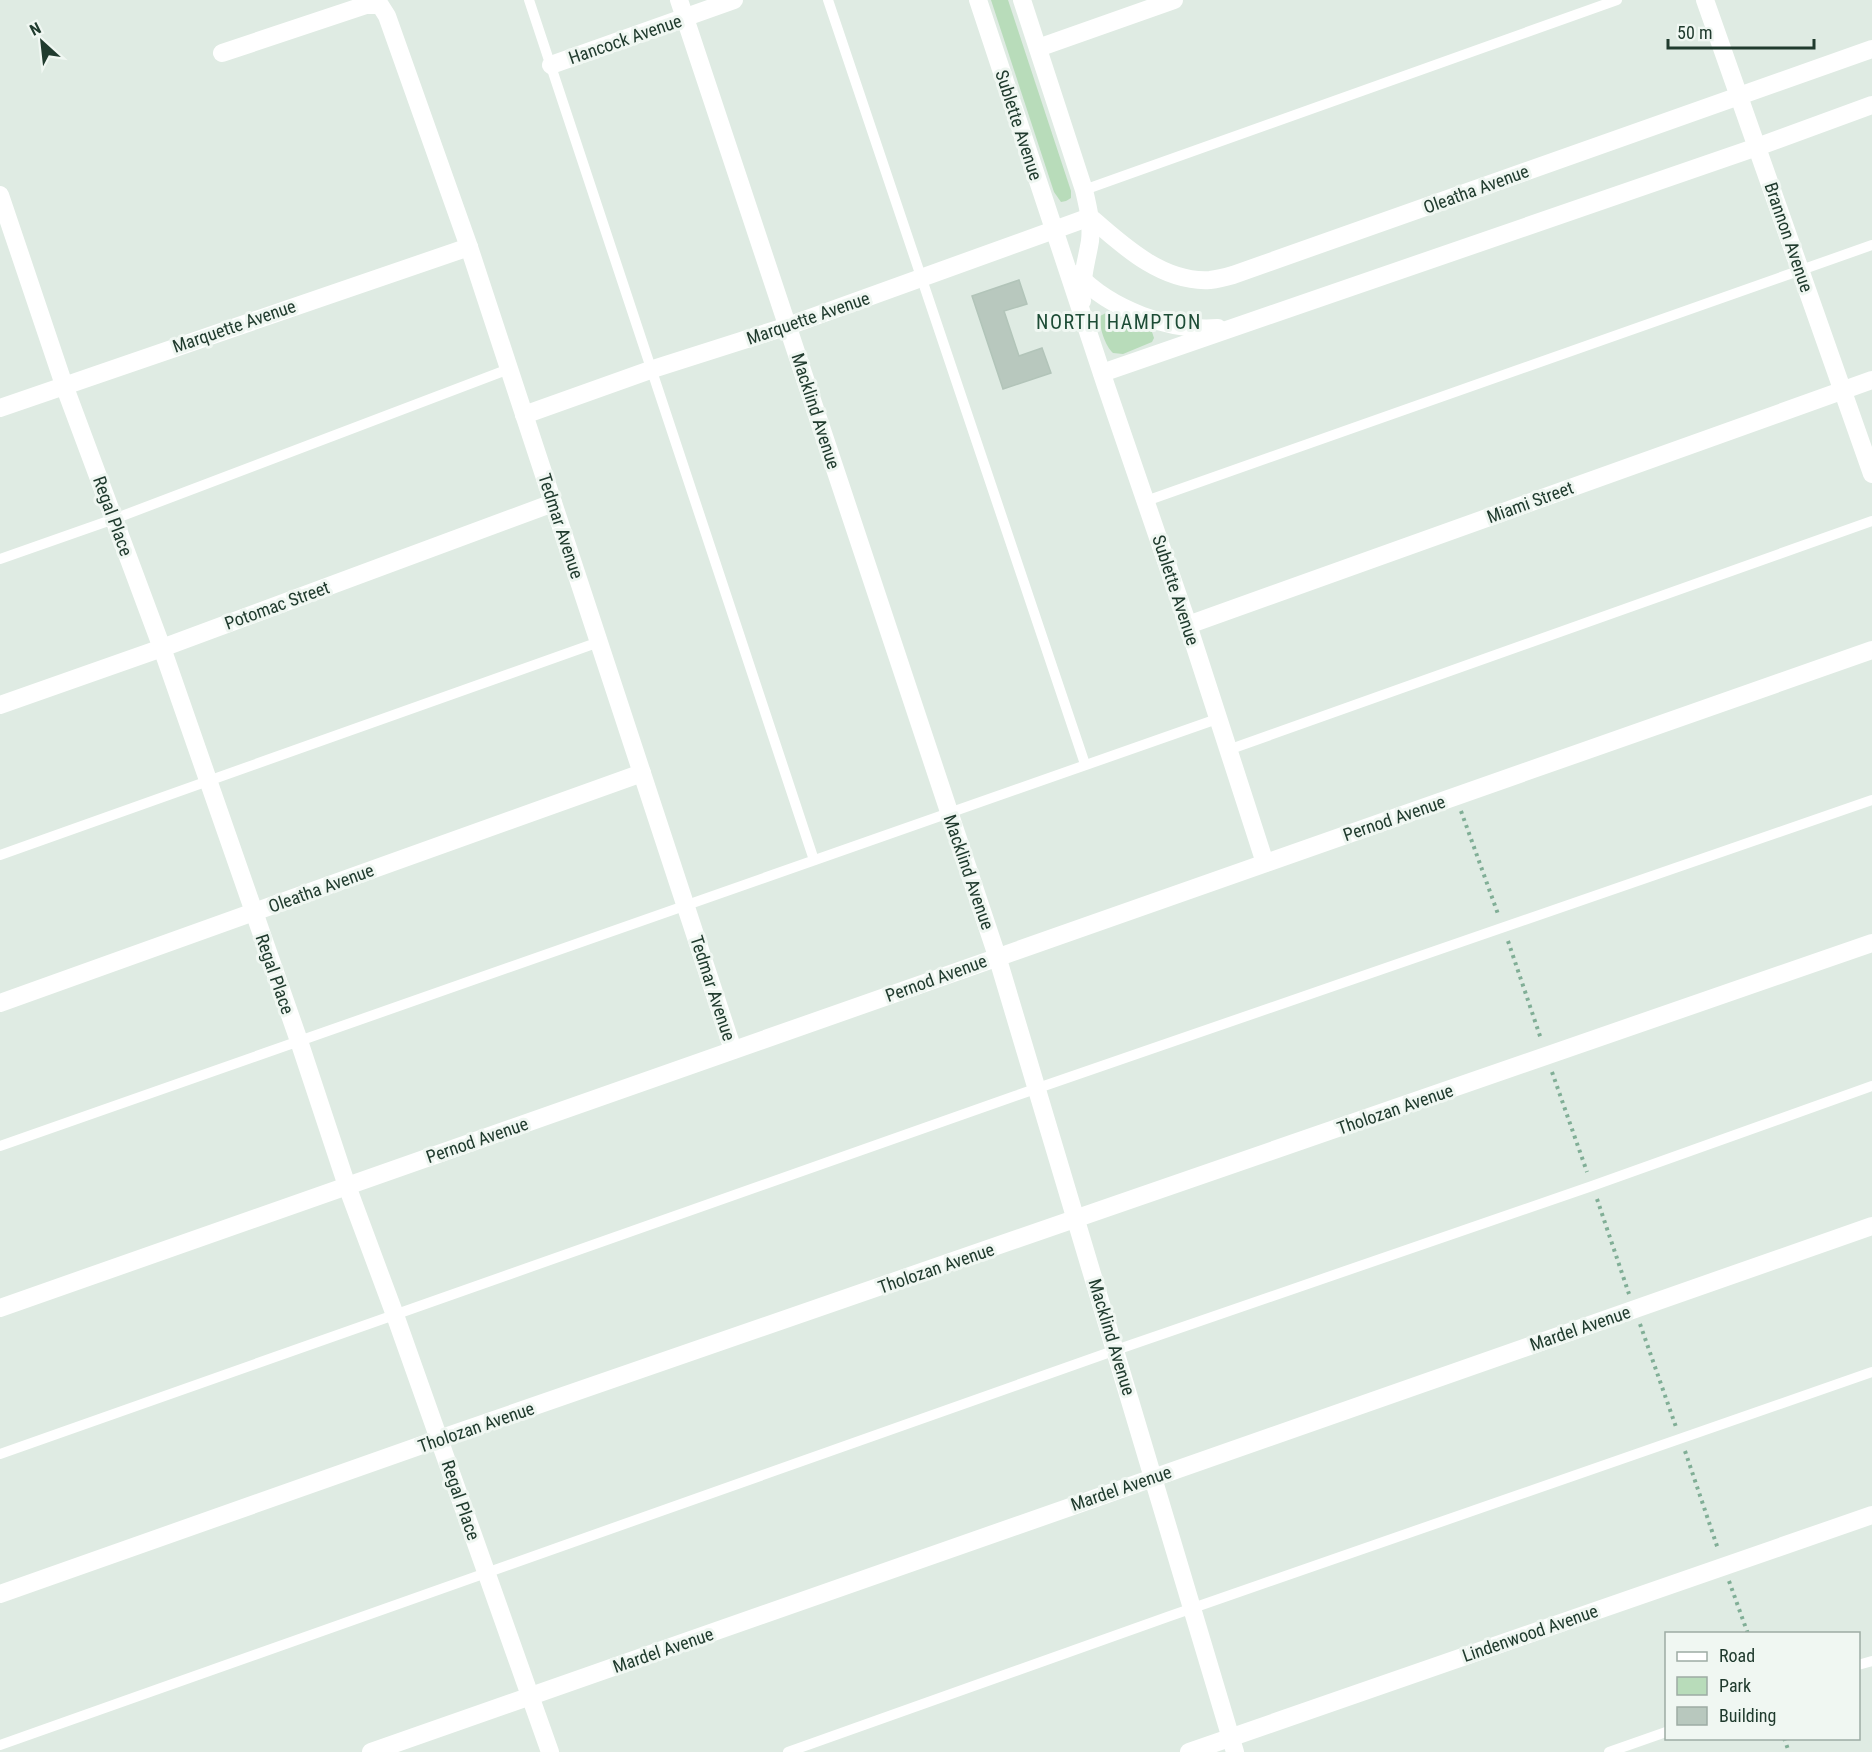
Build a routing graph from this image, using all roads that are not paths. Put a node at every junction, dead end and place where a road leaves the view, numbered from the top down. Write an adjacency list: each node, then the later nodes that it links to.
1 (529, 0): 14 (lane)
2 (679, 0): 10 (street, Macklind Avenue)
3 (734, 0): 10 (street, Hancock Avenue)
4 (828, 0): 26 (lane)
5 (978, 0): 21 (street, Sublette Avenue)
6 (1022, 0): 11 (street, Sublette Avenue)
7 (1174, 0): 11 (street)
8 (1617, 0): 18 (lane)
9 (1705, 0): 15 (street, Brannon Avenue)
10 (685, 18): 14 (street, Hancock Avenue); 30 (street, Macklind Avenue)
11 (1038, 48): 18 (street, Sublette Avenue)
12 (1872, 49): 15 (street, Oleatha Avenue)
13 (222, 53): 23 (street, Tedmar Avenue)
14 (551, 65): 32 (lane)
15 (1740, 96): 17 (street, Brannon Avenue); 20 (street, Oleatha Avenue)
16 (1872, 105): 17 (street)
17 (1757, 147): 25 (street, Brannon Avenue); 29 (street)
18 (1084, 190): 20 (street, Sublette Avenue)
19 (0, 195): 35 (street, Regal Place)
20 (1090, 217): 21 (street, Marquette Avenue); 27 (street, Sublette Avenue)
21 (1054, 231): 24 (street, Sublette Avenue); 26 (street, Marquette Avenue)
22 (1872, 245): 25 (lane)
23 (469, 247): 31 (street, Tedmar Avenue); 35 (street, Marquette Avenue)
24 (1062, 254): 27 (street); 28 (street, Sublette Avenue)
25 (1801, 270): 36 (street, Brannon Avenue); 40 (lane)
26 (921, 279): 30 (street, Marquette Avenue); 52 (lane)
27 (1083, 280): 28 (street, Sublette Avenue); 29 (street)
28 (1083, 318): 33 (street, Sublette Avenue)
29 (1247, 323): 33 (street)
30 (788, 326): 32 (street, Marquette Avenue); 56 (street, Macklind Avenue)
31 (509, 369): 38 (street, Tedmar Avenue); 42 (lane)
32 (653, 369): 38 (street, Marquette Avenue); 58 (lane)
33 (1102, 373): 40 (street, Sublette Avenue)
34 (1872, 380): 36 (street, Miami Street)
35 (64, 385): 37 (street, Marquette Avenue); 42 (street, Regal Place)
36 (1843, 391): 39 (street, Brannon Avenue); 45 (street, Miami Street)
37 (0, 408)
38 (524, 415): 41 (street, Tedmar Avenue)
39 (1872, 474)
40 (1146, 501): 45 (street, Sublette Avenue)
41 (553, 503): 46 (street, Tedmar Avenue); 47 (street, Potomac Street)
42 (114, 519): 44 (lane); 47 (street, Regal Place)
43 (1872, 521): 51 (lane)
44 (0, 559)
45 (1188, 625): 50 (street, Sublette Avenue)
46 (599, 642): 53 (street, Tedmar Avenue); 54 (lane)
47 (162, 648): 49 (street, Potomac Street); 54 (street, Regal Place)
48 (1872, 650): 59 (street, Pernod Avenue)
49 (0, 705)
50 (1217, 719): 51 (street, Sublette Avenue); 52 (lane)
51 (1228, 750): 59 (street, Sublette Avenue)
52 (1085, 764): 56 (lane)
53 (642, 773): 60 (street, Tedmar Avenue); 61 (street, Oleatha Avenue)
54 (208, 781): 57 (lane); 61 (street, Regal Place)
55 (1872, 800): 68 (lane)
56 (949, 813): 58 (lane); 63 (street, Macklind Avenue)
57 (0, 855)
58 (814, 860): 60 (lane)
59 (1265, 863): 63 (street, Pernod Avenue)
60 (686, 905): 65 (lane); 66 (street, Tedmar Avenue)
61 (253, 912): 64 (street, Oleatha Avenue); 65 (street, Regal Place)
62 (1872, 943): 71 (street, Tholozan Avenue)
63 (997, 956): 66 (street, Pernod Avenue); 68 (street, Macklind Avenue)
64 (0, 1003)
65 (299, 1041): 69 (lane); 70 (street, Regal Place)
66 (733, 1050): 70 (street, Pernod Avenue)
67 (1872, 1086): 75 (lane)
68 (1038, 1088): 71 (street, Macklind Avenue); 74 (lane)
69 (0, 1146)
70 (346, 1186): 73 (street, Pernod Avenue); 74 (street, Regal Place)
71 (1077, 1219): 75 (street, Macklind Avenue); 77 (street, Tholozan Avenue)
72 (1872, 1226): 79 (street, Mardel Avenue)
73 (0, 1308)
74 (395, 1315): 77 (street, Regal Place); 78 (lane)
75 (1116, 1350): 79 (street, Macklind Avenue); 81 (lane)
76 (1872, 1372): 83 (lane)
77 (440, 1439): 81 (street, Regal Place); 82 (street, Tholozan Avenue)
78 (0, 1454)
79 (1154, 1477): 83 (street, Macklind Avenue); 84 (street, Mardel Avenue)
80 (1872, 1515): 87 (street, Lindenwood Avenue)
81 (487, 1574): 84 (street, Regal Place); 86 (lane)
82 (0, 1594)
83 (1192, 1608): 87 (street, Macklind Avenue); 90 (lane)
84 (530, 1697): 88 (street, Mardel Avenue); 89 (street, Regal Place)
85 (1665, 1732): 92 (lane)
86 (0, 1745)
87 (1233, 1745): 91 (street, Lindenwood Avenue)
88 (371, 1752)
89 (550, 1752)
90 (788, 1752)
91 (1189, 1752)
92 (1609, 1752)

